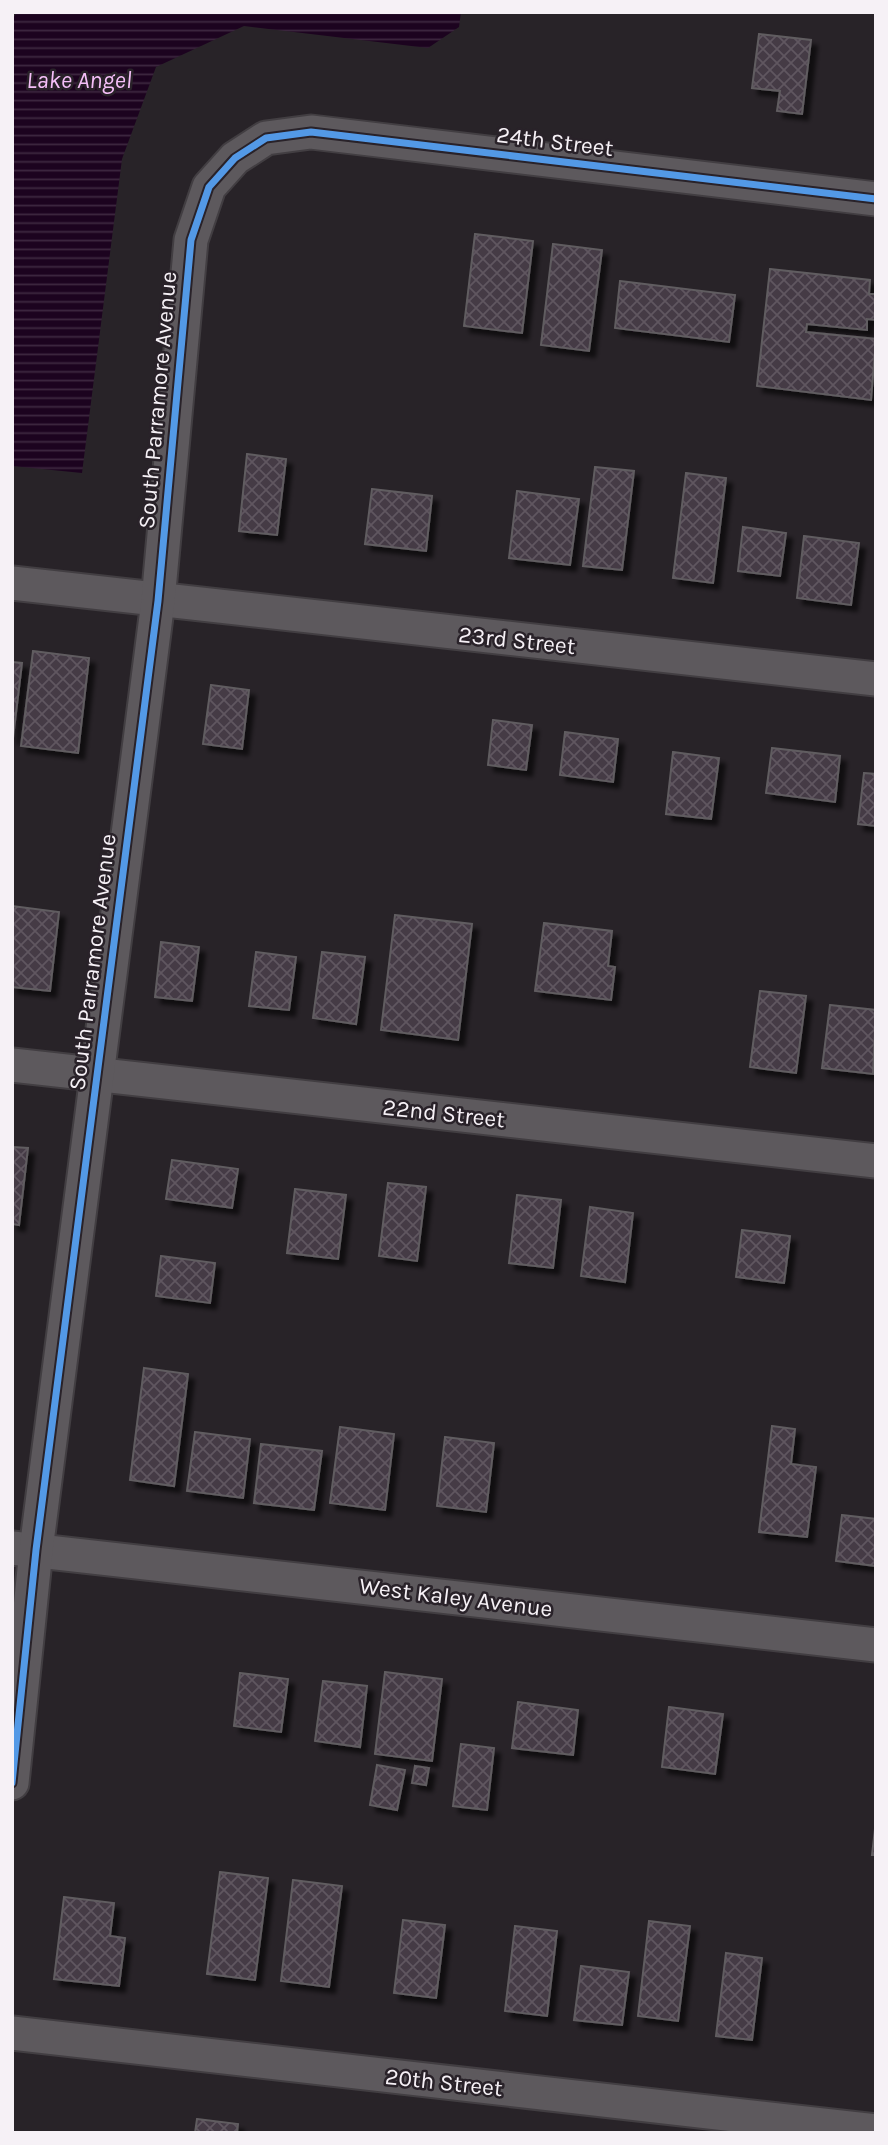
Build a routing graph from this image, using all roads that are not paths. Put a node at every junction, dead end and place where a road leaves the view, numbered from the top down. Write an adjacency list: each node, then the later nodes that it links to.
1 (235, 158): 2 (street, 24th Street); 4 (street, South Parramore Avenue)
2 (876, 199)
3 (12, 583): 4 (street, 23rd Street)
4 (158, 601): 5 (street, 23rd Street); 7 (street, South Parramore Avenue)
5 (876, 679)
6 (12, 1065): 7 (street, 22nd Street)
7 (97, 1074): 8 (street, 22nd Street); 9 (street, South Parramore Avenue)
8 (876, 1161)
9 (20, 1548): 10 (street, West Kaley Avenue); 11 (street, South Parramore Avenue)
10 (876, 1645)
11 (12, 1783)
12 (12, 2033): 13 (street, 20th Street)
13 (876, 2131)

